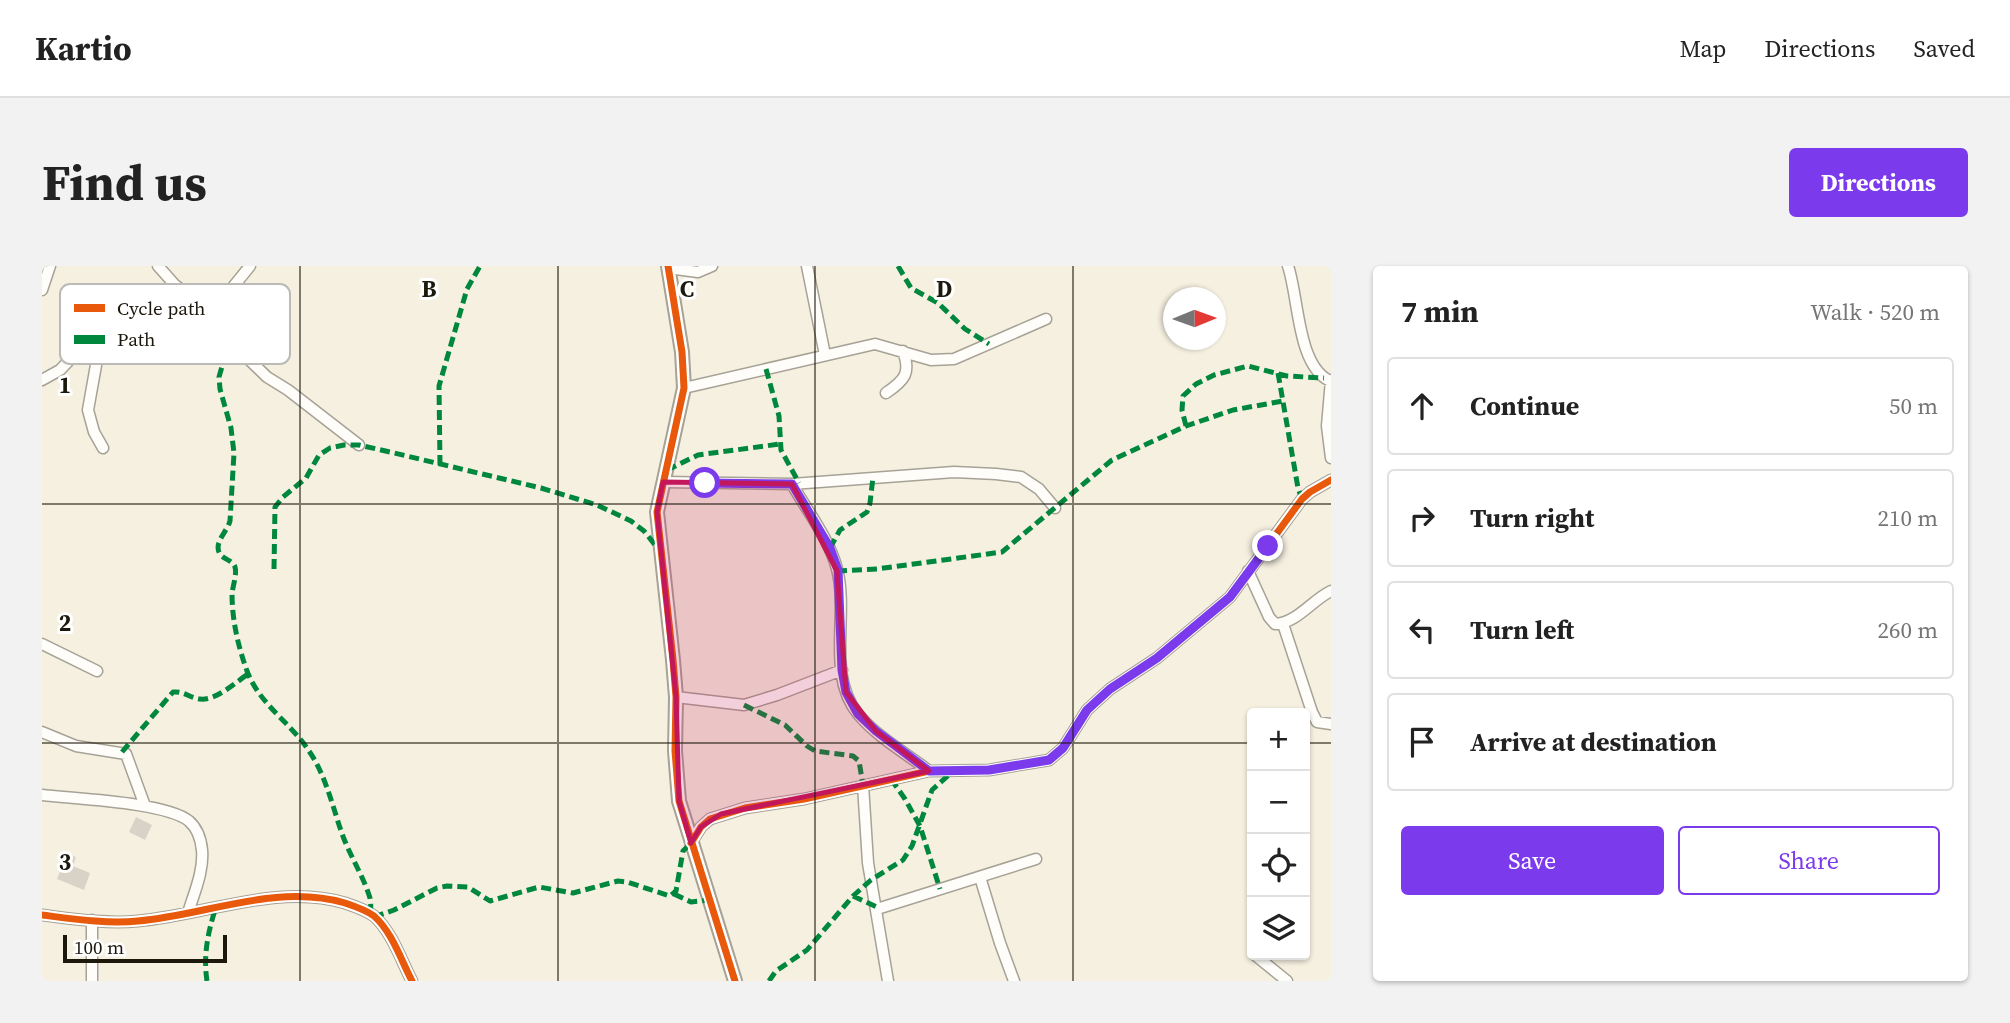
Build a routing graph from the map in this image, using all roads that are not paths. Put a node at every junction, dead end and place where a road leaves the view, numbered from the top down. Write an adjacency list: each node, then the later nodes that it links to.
1 (50, 266): 10 (street)
2 (158, 266): 8 (street)
3 (250, 266): 9 (street)
4 (712, 266): 7 (street)
5 (807, 266): 13 (street)
6 (1288, 266): 18 (street)
7 (668, 267): 19 (street)
8 (176, 284)
9 (235, 284)
10 (42, 290)
11 (1046, 319): 12 (street)
12 (904, 351): 13 (street); 20 (street)
13 (825, 355): 19 (street)
14 (66, 364): 17 (street)
15 (96, 364): 22 (street)
16 (254, 364): 21 (street)
17 (42, 380)
18 (1330, 381): 23 (street)
19 (684, 388): 25 (street)
20 (886, 393)
21 (359, 445)
22 (103, 448)
23 (1331, 458)
24 (1331, 480): 28 (street)
25 (663, 482): 26 (street); 34 (street)
26 (792, 484): 27 (street); 32 (street)
27 (1055, 508)
28 (1248, 571): 30 (street); 37 (street)
29 (1331, 591): 30 (street)
30 (1283, 624): 35 (street)
31 (42, 644): 33 (street)
32 (842, 670): 34 (street); 37 (street)
33 (97, 671)
34 (676, 697): 41 (street)
35 (1331, 724)
36 (42, 732): 40 (street)
37 (929, 771): 38 (street)
38 (863, 785): 41 (street); 44 (street)
39 (42, 795): 40 (street)
40 (145, 806): 45 (street)
41 (691, 843): 51 (street)
42 (1035, 859): 43 (street)
43 (980, 877): 44 (street); 53 (street)
44 (877, 909): 52 (street)
45 (188, 913): 47 (street); 50 (street)
46 (42, 915): 47 (street)
47 (92, 920): 49 (street)
48 (1261, 960): 54 (street)
49 (92, 981)
50 (412, 981)
51 (735, 981)
52 (888, 981)
53 (1014, 981)
54 (1287, 981)

